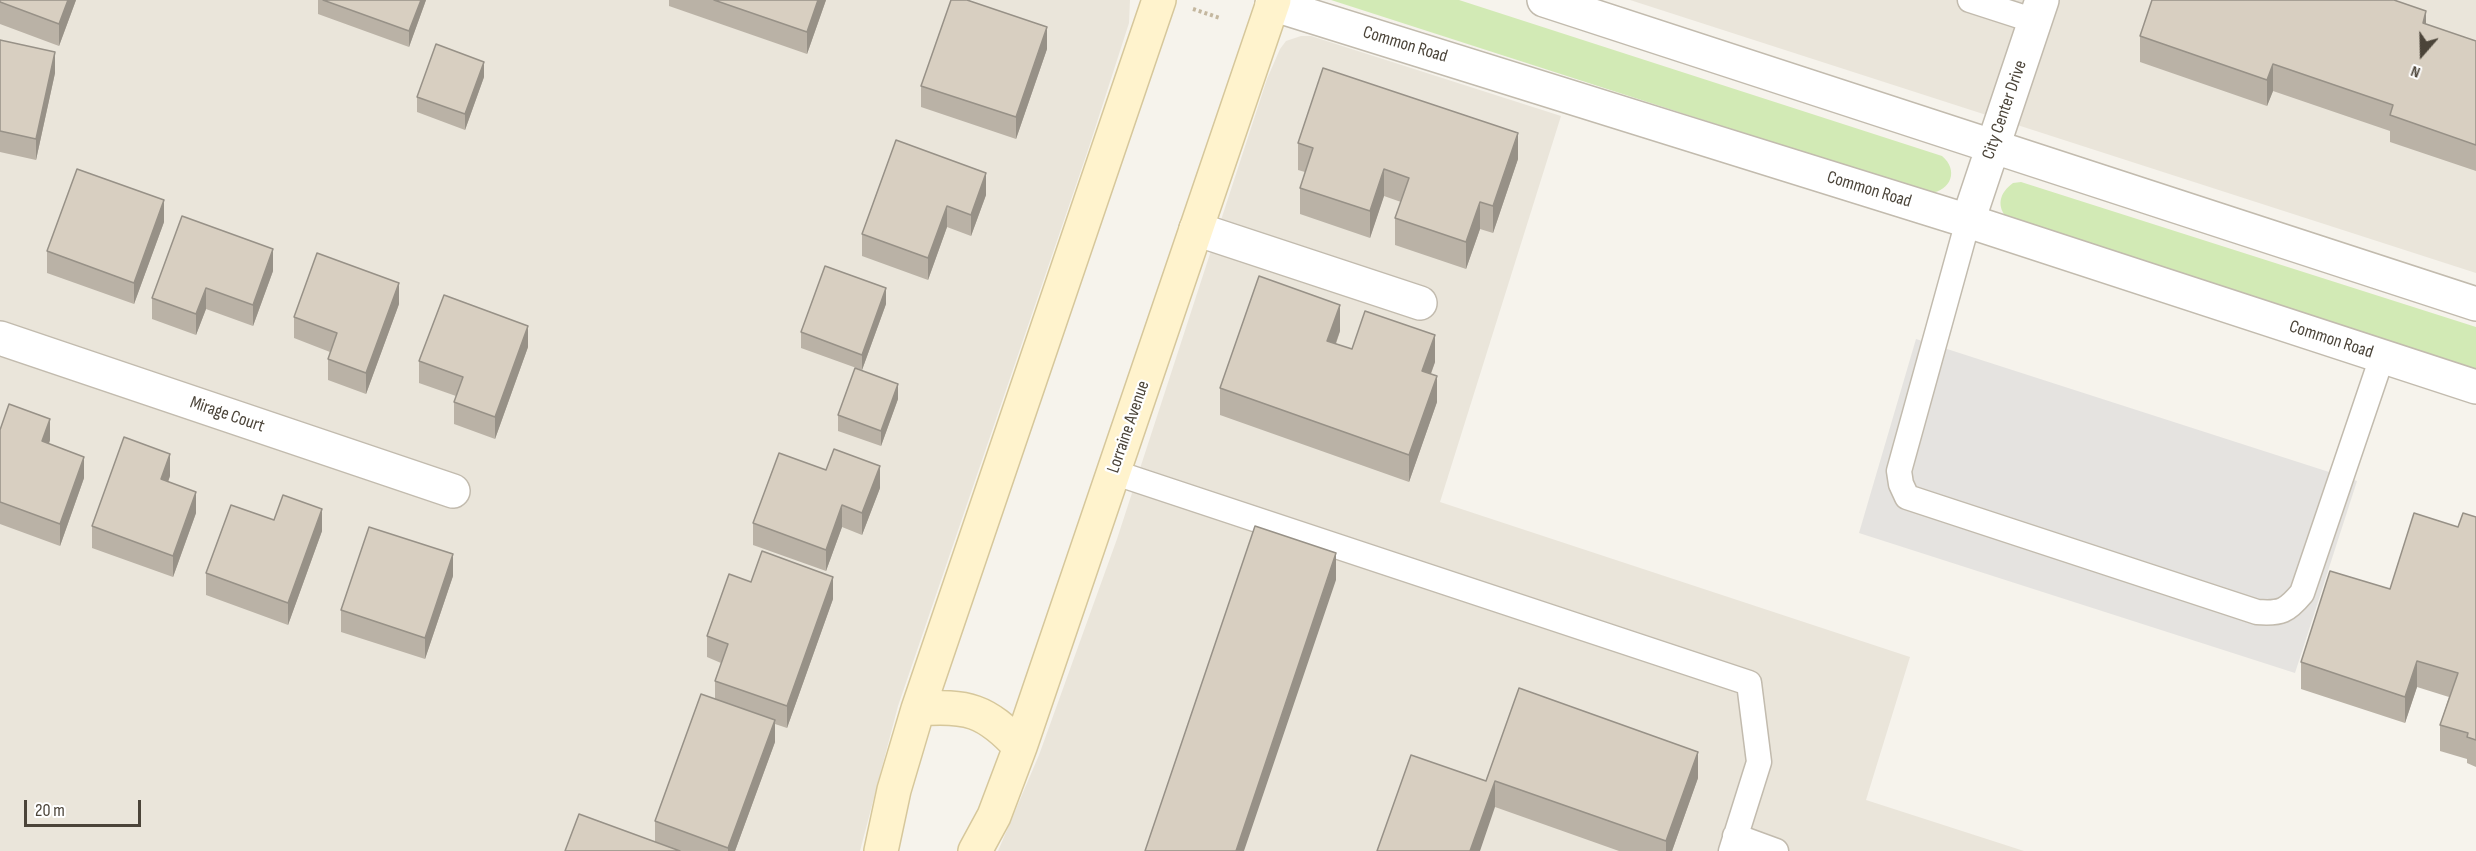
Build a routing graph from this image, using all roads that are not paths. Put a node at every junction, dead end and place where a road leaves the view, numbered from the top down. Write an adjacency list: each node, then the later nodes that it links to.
1 (1544, 0): 6 (street)
2 (1970, 0): 5 (lane)
3 (1269, 1): 7 (street, Common Road); 8 (street, Lorraine Avenue)
4 (1172, 3): 16 (street)
5 (2038, 10): 6 (street, City Center Drive)
6 (1992, 148): 7 (street, City Center Drive); 10 (street)
7 (1968, 221): 12 (street, Common Road); 12 (lane)
8 (1196, 229): 9 (street); 14 (street, Lorraine Avenue)
9 (1420, 303)
10 (2476, 304)
11 (0, 338): 15 (street, Mirage Court)
12 (2382, 357): 13 (street, Common Road)
13 (2476, 387)
14 (1113, 472): 17 (street, Lorraine Avenue); 18 (lane)
15 (453, 491)
16 (918, 709): 17 (street); 19 (street)
17 (1020, 747): 20 (street, Lorraine Avenue)
18 (1733, 844): 21 (lane)
19 (882, 851)
20 (975, 851)
21 (1776, 851)

